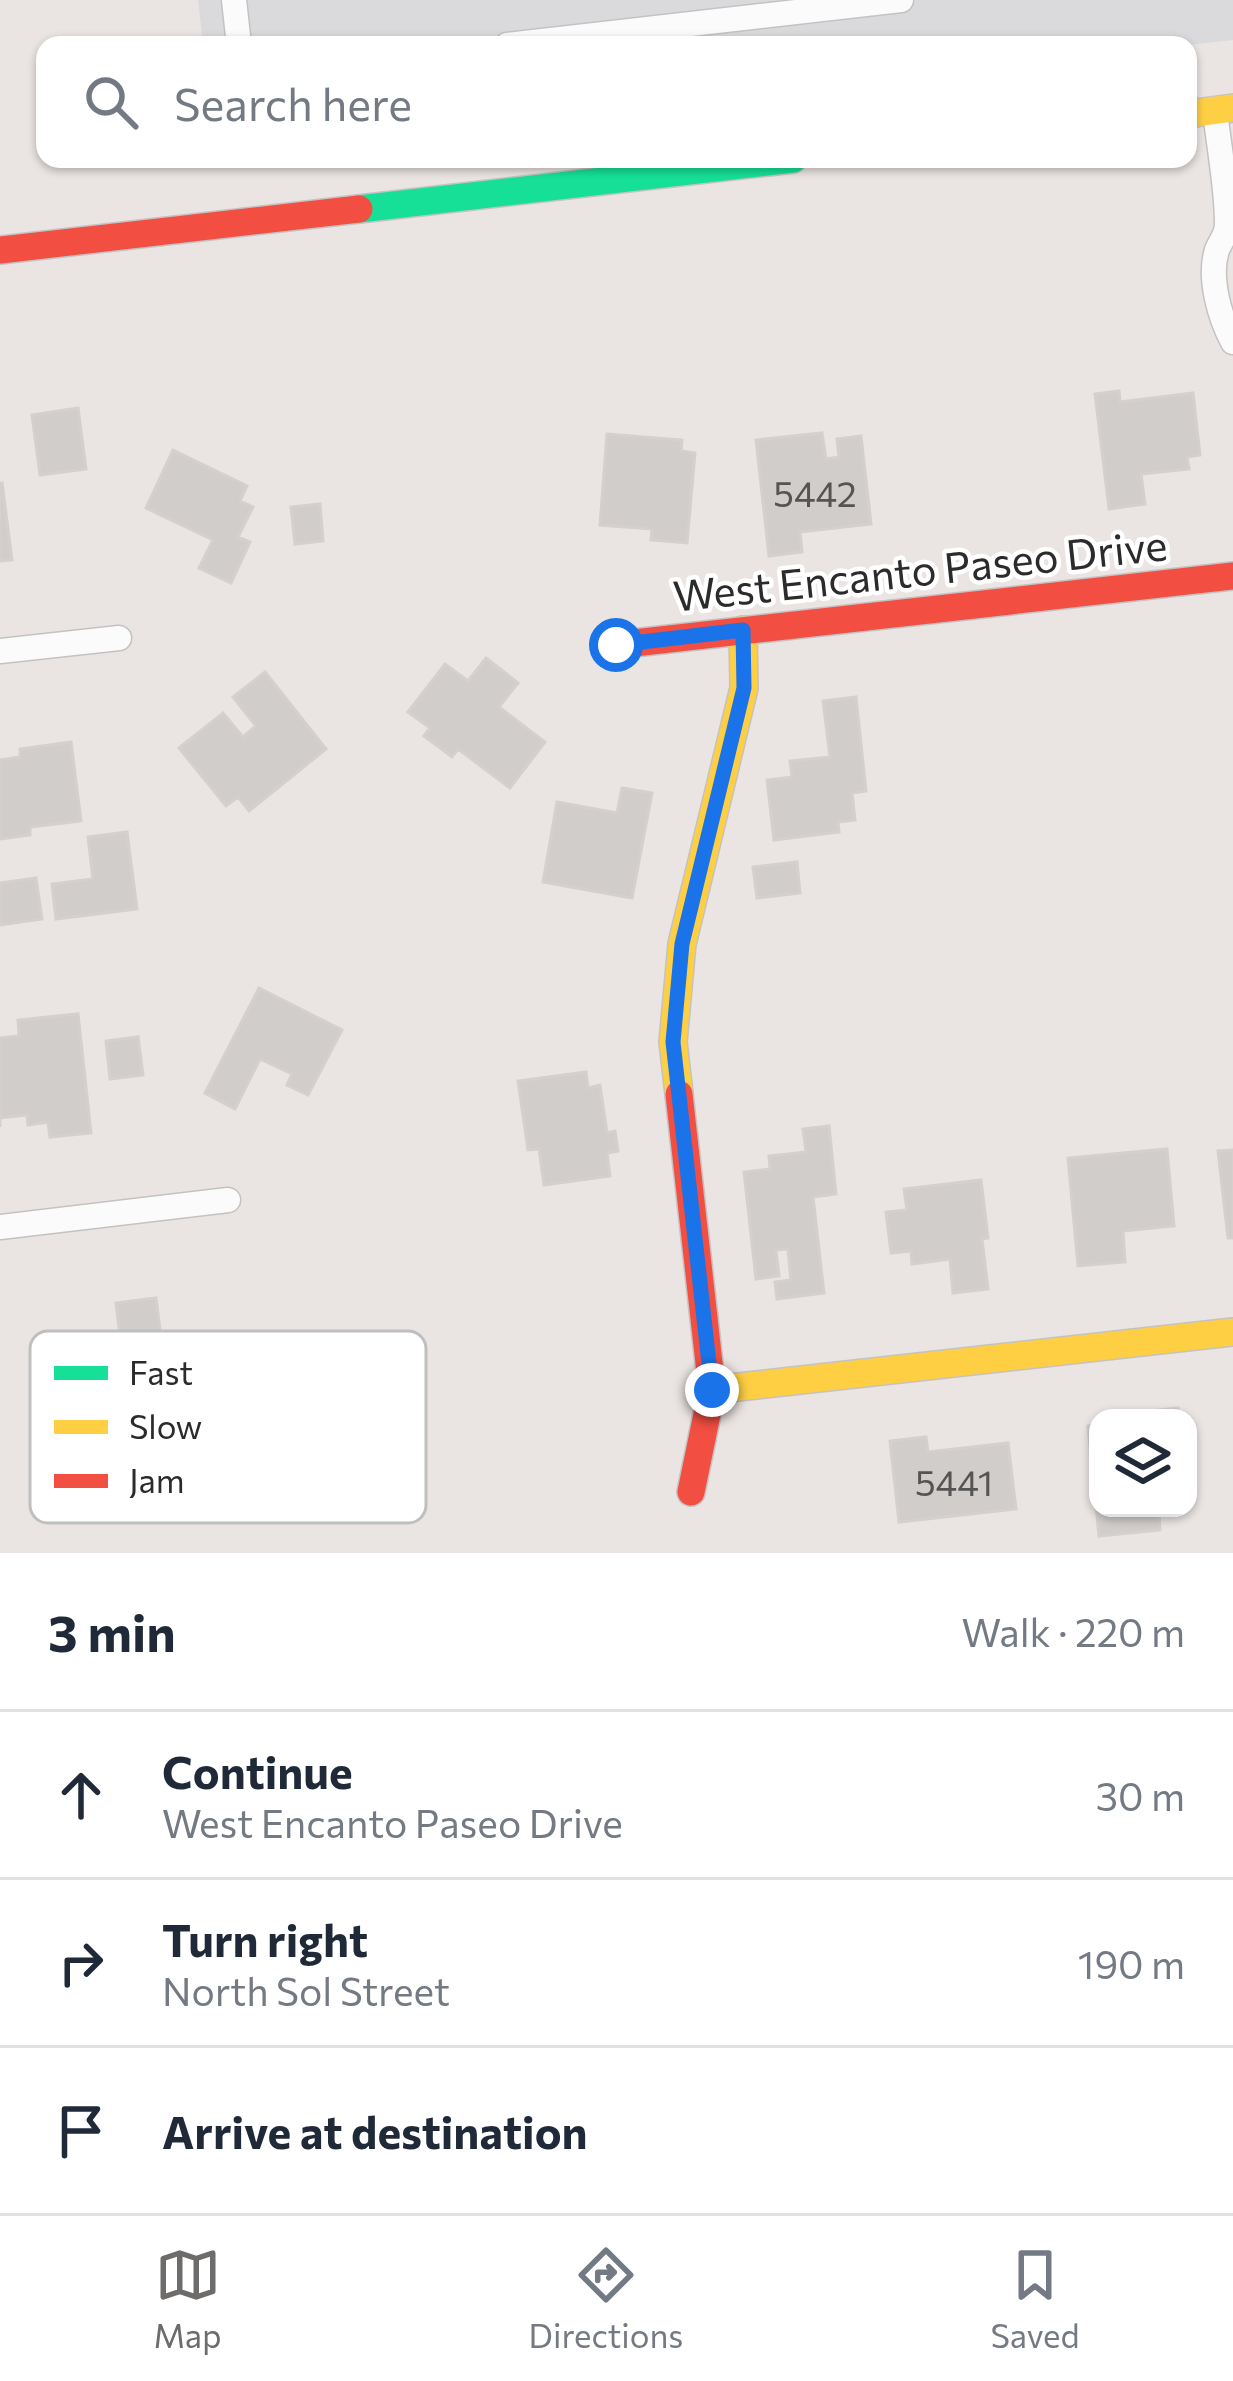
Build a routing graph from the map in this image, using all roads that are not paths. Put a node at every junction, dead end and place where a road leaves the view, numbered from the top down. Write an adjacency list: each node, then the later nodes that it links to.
1 (234, 0): 3 (street)
2 (901, 0): 4 (street)
3 (238, 36)
4 (586, 36)
5 (1212, 111): 7 (street)
6 (715, 168): 8 (street)
7 (1230, 234): 9 (street)
8 (0, 250)
9 (1225, 298): 10 (street)
10 (1233, 342)
11 (1233, 576): 12 (street, West Encanto Paseo Drive)
12 (743, 630): 14 (street, West Encanto Paseo Drive); 19 (street)
13 (119, 638): 15 (street)
14 (616, 645)
15 (0, 651)
16 (228, 1200): 17 (street)
17 (0, 1226)
18 (1233, 1332): 19 (street)
19 (712, 1390): 20 (street)
20 (691, 1492)

